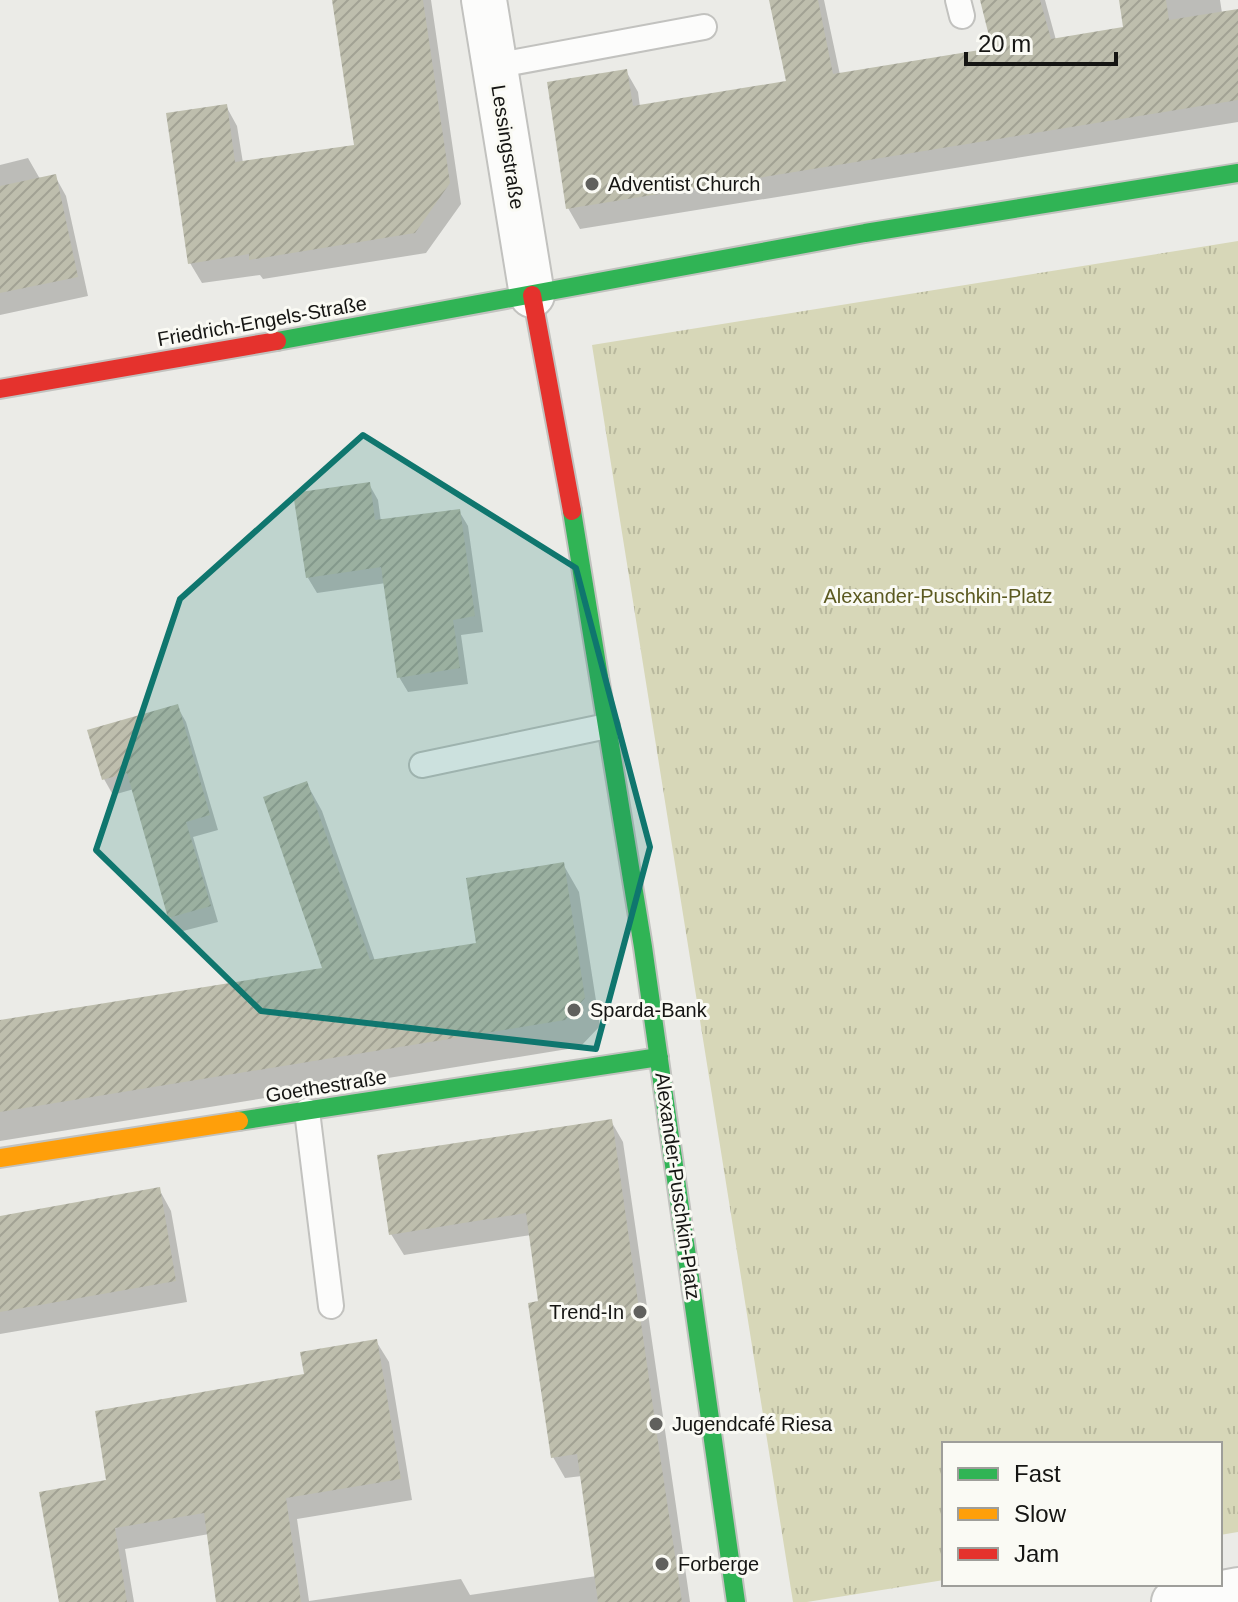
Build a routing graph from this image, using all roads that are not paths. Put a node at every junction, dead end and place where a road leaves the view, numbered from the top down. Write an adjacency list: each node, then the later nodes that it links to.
1 (484, 0): 3 (street, Lessingstraße)
2 (704, 27): 3 (lane)
3 (494, 66): 5 (street, Lessingstraße)
4 (1238, 173): 5 (main road)
5 (532, 295): 6 (main road, Friedrich-Engels-Straße); 7 (main road, Alexander-Puschkin-Platz)
6 (0, 389)
7 (607, 726): 8 (lane); 9 (main road, Alexander-Puschkin-Platz)
8 (422, 765)
9 (659, 1057): 10 (main road, Goethestraße); 14 (main road, Alexander-Puschkin-Platz)
10 (307, 1111): 11 (main road, Goethestraße); 12 (lane)
11 (0, 1158)
12 (331, 1306)
13 (1238, 1590): 15 (street)
14 (736, 1602)
15 (1174, 1602)

